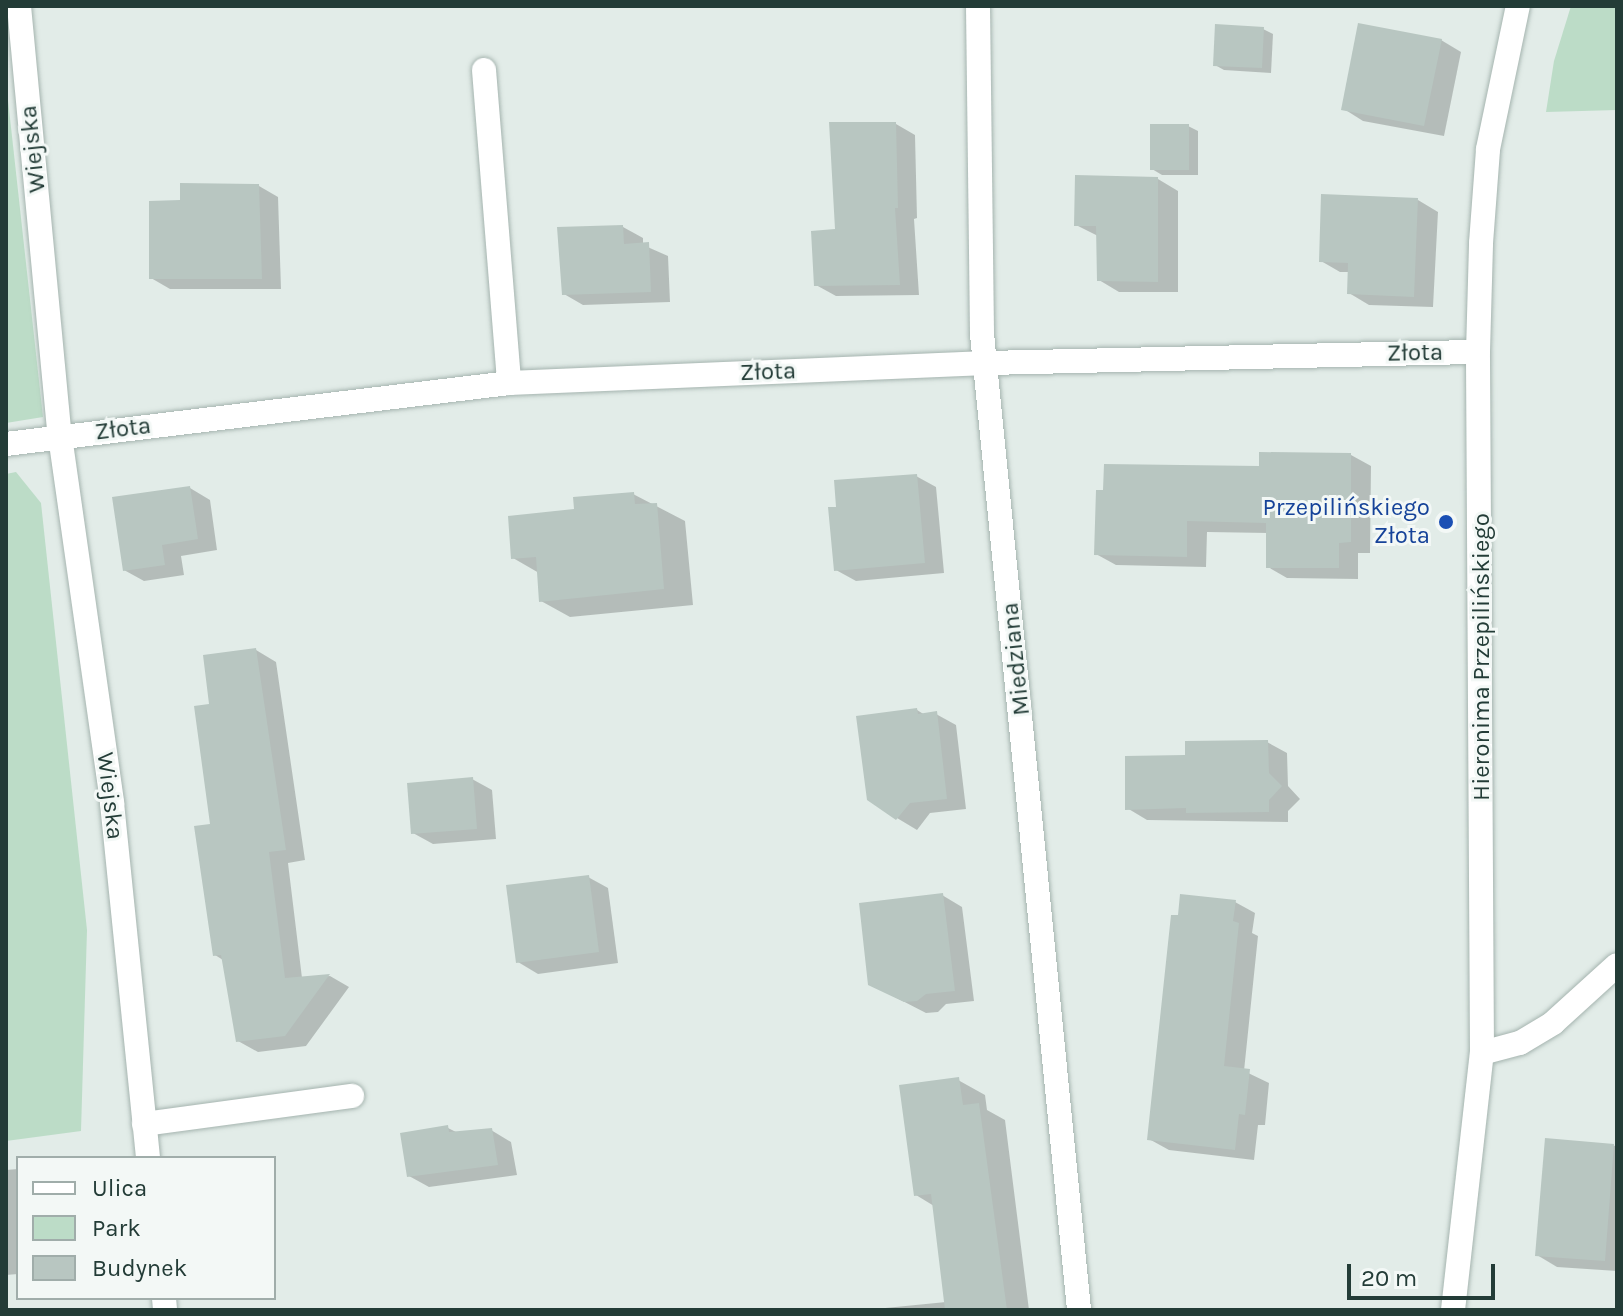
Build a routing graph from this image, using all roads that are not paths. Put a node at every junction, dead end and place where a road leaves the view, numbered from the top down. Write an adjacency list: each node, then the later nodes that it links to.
1 (19, 6): 8 (street, Wiejska)
2 (978, 6): 6 (street, Miedziana)
3 (1518, 6): 5 (street, Hieronima Przepilińskiego)
4 (484, 70): 7 (street)
5 (1478, 352): 6 (street, Złota); 11 (street, Hieronima Przepilińskiego)
6 (987, 363): 7 (street, Złota); 15 (street, Miedziana)
7 (509, 383): 8 (street, Złota)
8 (60, 436): 9 (street); 13 (street, Wiejska)
9 (6, 444)
10 (1617, 965): 11 (street)
11 (1482, 1053): 16 (street, Hieronima Przepilińskiego)
12 (352, 1096): 13 (street)
13 (144, 1124): 14 (street, Wiejska)
14 (148, 1156)
15 (1079, 1310)
16 (1453, 1310)

